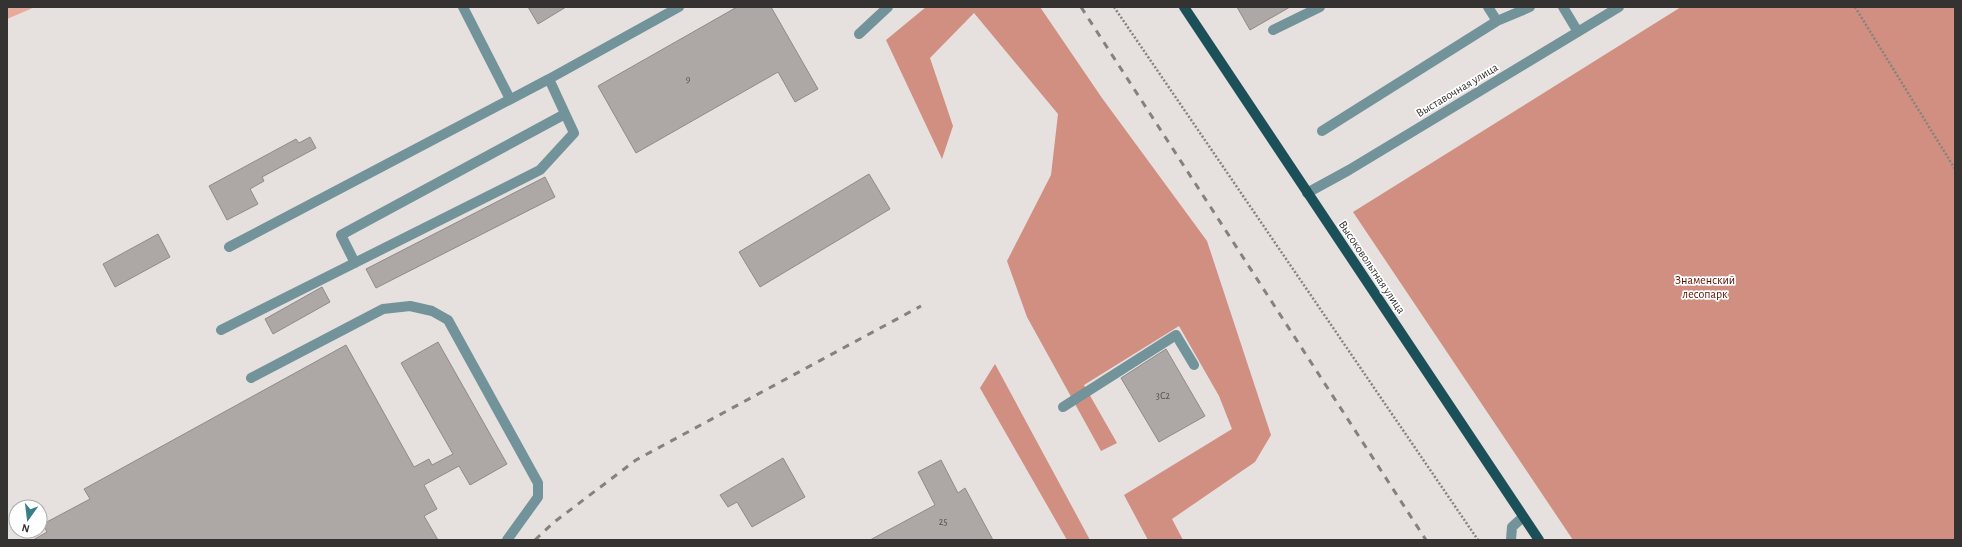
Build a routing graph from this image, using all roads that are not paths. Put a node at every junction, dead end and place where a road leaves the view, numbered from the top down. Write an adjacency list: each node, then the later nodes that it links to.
1 (463, 7): 15 (street)
2 (679, 7): 14 (street)
3 (1184, 7): 18 (main road, Высоковольтная улица)
4 (1320, 7): 11 (street)
5 (1488, 7): 10 (street)
6 (1530, 7): 10 (street)
7 (1563, 7): 12 (street)
8 (1619, 7): 12 (street, Выставочная улица)
9 (886, 8): 13 (street)
10 (1497, 21): 17 (street)
11 (1274, 30)
12 (1578, 32): 18 (street, Выставочная улица)
13 (859, 34)
14 (549, 78): 15 (street); 16 (street)
15 (510, 99): 19 (street)
16 (565, 114): 20 (street); 20 (street)
17 (1322, 131)
18 (1307, 193): 25 (main road, Высоковольтная улица)
19 (229, 247)
20 (355, 263): 21 (street)
21 (221, 330)
22 (1194, 365): 24 (street)
23 (251, 378): 26 (street)
24 (1063, 407)
25 (1523, 517): 27 (street); 28 (main road, Высоковольтная улица)
26 (507, 540)
27 (1511, 540)
28 (1538, 540)

